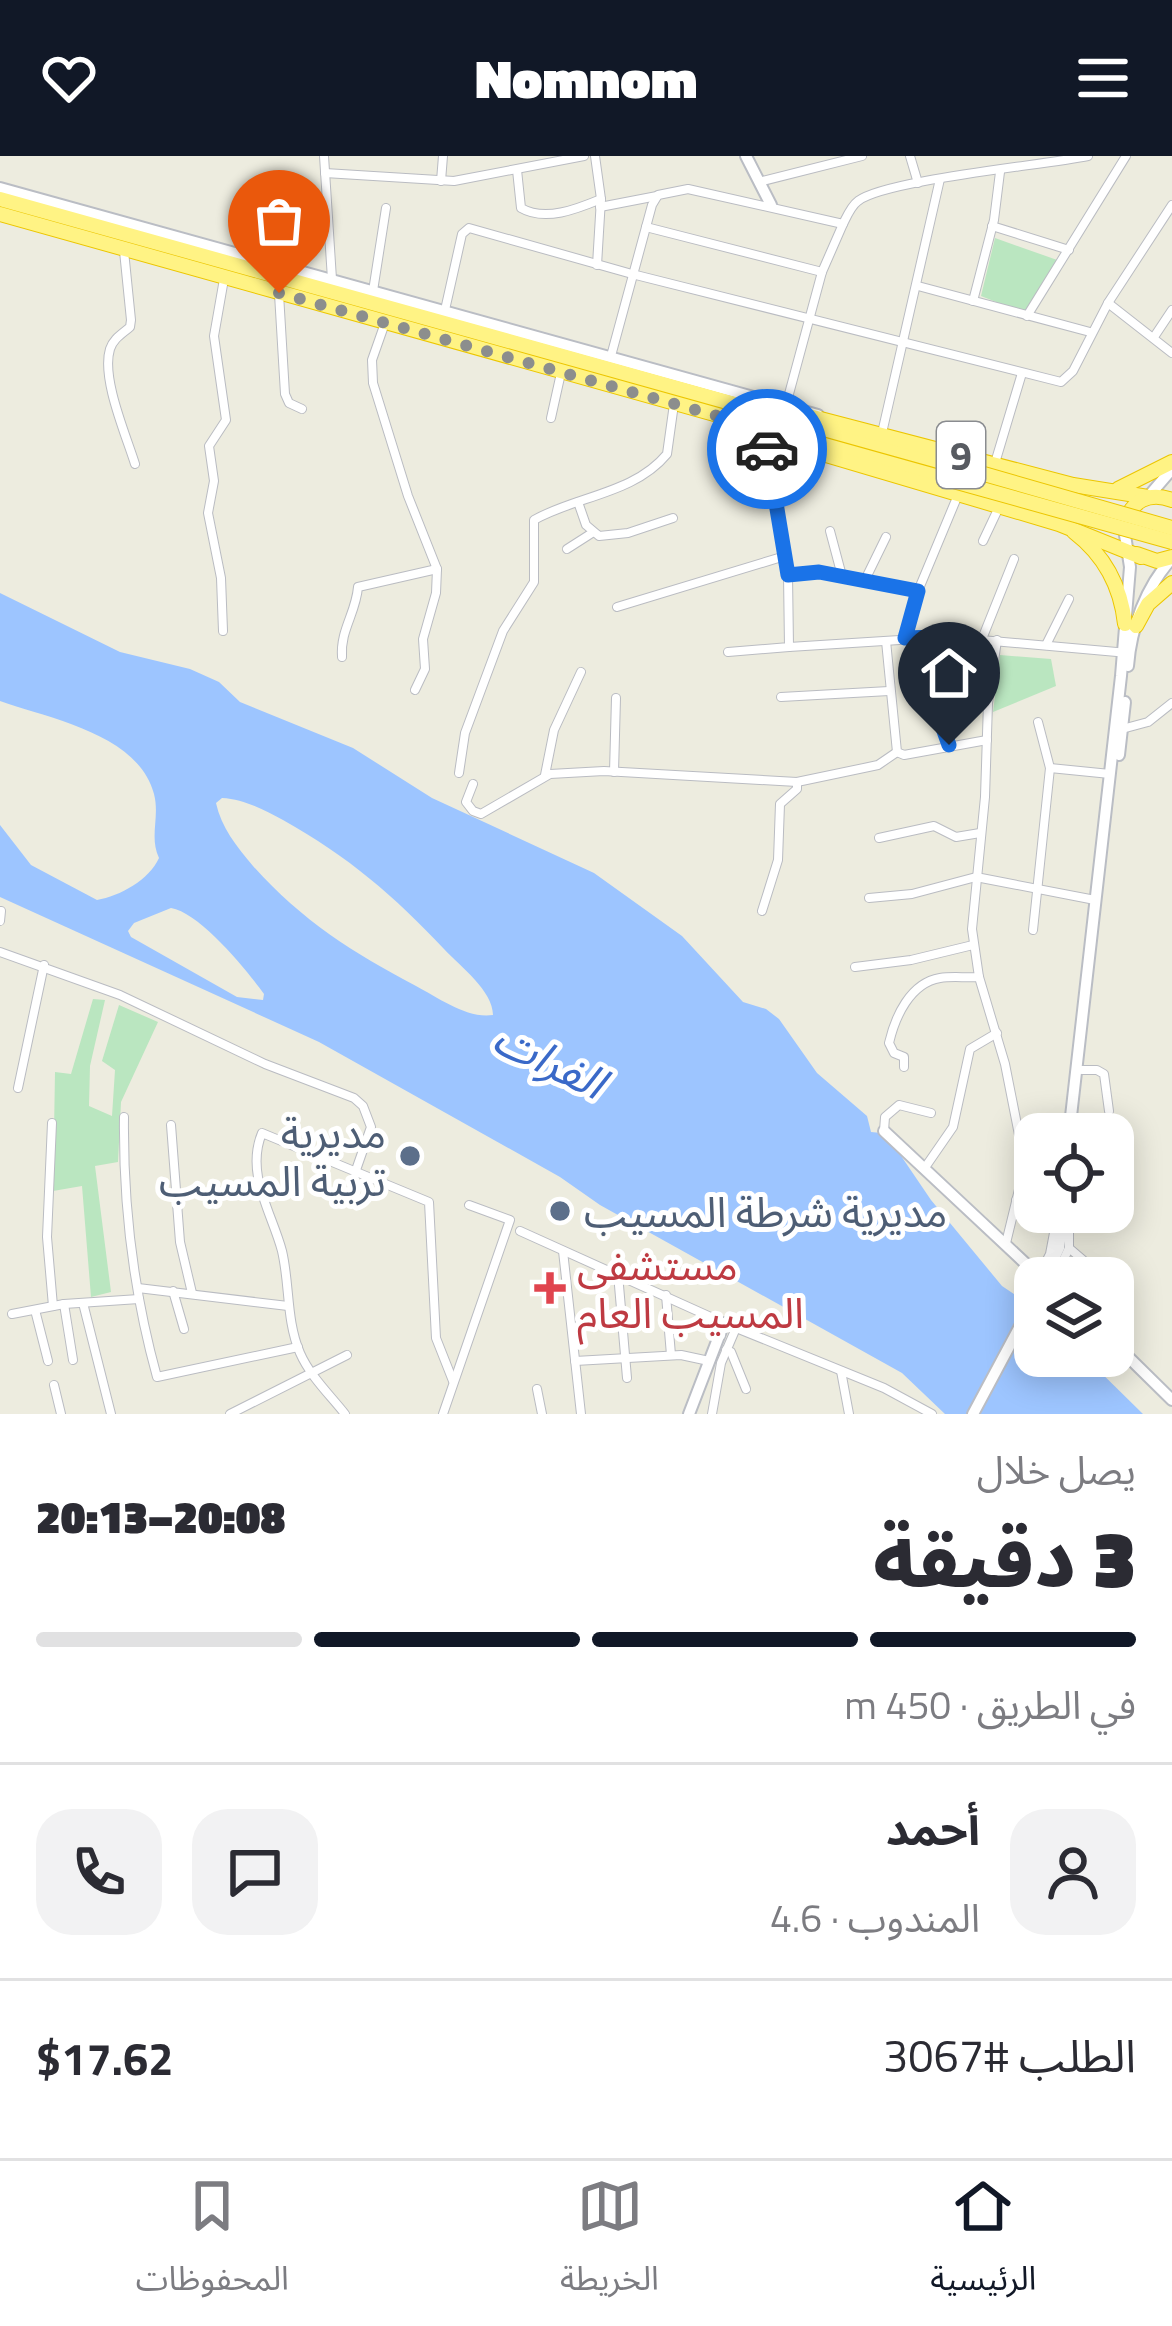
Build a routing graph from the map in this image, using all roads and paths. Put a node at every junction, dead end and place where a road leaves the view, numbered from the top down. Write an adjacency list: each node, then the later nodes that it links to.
1 (324, 156): 13 (street)
2 (443, 156): 15 (street)
3 (584, 156): 11 (street)
4 (596, 156): 21 (street)
5 (746, 156): 16 (main road)
6 (862, 156): 16 (street)
7 (910, 156): 17 (street)
8 (1088, 156): 10 (street)
9 (1126, 156): 30 (street)
10 (1033, 161): 12 (street)
11 (518, 170): 15 (street); 21 (street)
12 (1000, 172): 14 (street); 27 (street)
13 (325, 173): 15 (street); 35 (street)
14 (940, 179): 17 (street); 36 (street)
15 (442, 181)
16 (757, 183): 22 (main road)
17 (918, 183): 26 (street)
18 (0, 188): 35 (main road)
19 (658, 195): 21 (street); 22 (street); 28 (street)
20 (0, 200): 53 (highway, 9)
21 (600, 203): 31 (street)
22 (771, 205): 26 (street)
23 (1172, 205): 40 (street)
24 (386, 208): 37 (street)
25 (0, 214): 29 (highway, 9)
26 (842, 224): 32 (street)
27 (992, 226): 30 (street); 39 (street)
28 (646, 227): 32 (street); 33 (street)
29 (124, 249): 34 (highway, 9); 61 (street)
30 (1069, 250): 43 (street)
31 (597, 265): 33 (street); 41 (street)
32 (822, 272): 44 (street)
33 (632, 274): 44 (street); 50 (street)
34 (225, 278): 38 (highway, 9); 92 (street)
35 (332, 279): 37 (main road)
36 (918, 286): 39 (street); 48 (street)
37 (373, 291): 41 (main road)
38 (279, 293): 45 (highway, 9); 56 (street)
39 (973, 302): 43 (street)
40 (1108, 303): 46 (street); 47 (street)
41 (445, 310): 50 (main road)
42 (1172, 310): 47 (street)
43 (1027, 316): 46 (street)
44 (811, 320): 48 (street); 57 (street)
45 (385, 322): 51 (highway, 9); 83 (street)
46 (1090, 332): 52 (street)
47 (1154, 337): 49 (street)
48 (906, 341): 52 (street); 60 (street)
49 (1172, 352)
50 (611, 356): 57 (main road)
51 (561, 372): 53 (highway, 9); 58 (street)
52 (1022, 373): 62 (street)
53 (657, 391): 54 (highway, 9); 55 (highway, 9)
54 (689, 391): 55 (highway); 57 (highway, 9)
55 (678, 405): 59 (highway, 9); 69 (street)
56 (302, 409)
57 (780, 409): 60 (highway, 9); 64 (highway, 9)
58 (551, 418)
59 (766, 430): 64 (highway, 9); 66 (highway, 9); 81 (street)
60 (882, 434): 62 (highway, 9)
61 (135, 464)
62 (994, 464): 65 (highway, 9)
63 (1172, 465): 65 (highway); 67 (main road)
64 (940, 470): 73 (highway, 9, bridge); 78 (highway, 9, bridge)
65 (1101, 490): 67 (highway, 9)
66 (958, 495): 70 (highway, 9); 88 (street)
67 (1148, 497): 68 (highway, 9); 80 (highway)
68 (1172, 500)
69 (578, 502): 75 (street); 115 (street)
70 (1000, 506): 72 (highway, 9); 77 (street)
71 (673, 518): 75 (street)
72 (1059, 524): 80 (highway, 9); 91 (highway)
73 (1172, 528)
74 (830, 531): 85 (street)
75 (592, 533): 79 (street)
76 (886, 538): 86 (street)
77 (983, 542)
78 (1172, 542)
79 (568, 549)
80 (1154, 555): 91 (main road); 91 (main road)
81 (785, 556): 84 (street); 90 (street)
82 (1014, 559): 95 (street)
83 (437, 569): 102 (street); 104 (street)
84 (788, 575): 85 (street); 99 (street)
85 (842, 576): 86 (street)
86 (865, 580): 88 (street)
87 (1172, 583): 91 (highway)
88 (918, 591): 94 (street)
89 (1069, 598): 98 (street)
90 (617, 607)
91 (1130, 625): 101 (main road)
92 (223, 631)
93 (940, 637): 94 (street); 95 (street); 112 (street)
94 (905, 638): 97 (street)
95 (982, 640): 96 (street)
96 (997, 640): 98 (street); 111 (street)
97 (886, 641): 99 (street); 105 (street)
98 (1046, 645): 101 (street)
99 (789, 647): 100 (street)
100 (728, 652)
101 (1126, 653): 110 (main road); 117 (main road)
102 (342, 657)
103 (581, 672): 118 (street)
104 (415, 689)
105 (889, 691): 106 (street); 113 (street)
106 (782, 697)
107 (616, 698): 116 (street)
108 (1172, 703): 110 (street)
109 (1038, 722): 114 (street)
110 (1122, 729): 138 (main road)
111 (987, 740): 112 (street); 121 (street)
112 (949, 745): 113 (street)
113 (897, 752): 119 (street)
114 (1050, 768): 117 (street); 124 (street)
115 (459, 772)
116 (614, 772): 118 (street); 119 (street)
117 (1110, 774): 126 (main road)
118 (545, 776): 120 (street)
119 (797, 782): 128 (street)
120 (473, 784)
121 (980, 833): 122 (street); 123 (street)
122 (879, 838)
123 (976, 877): 124 (street); 125 (street); 131 (street)
124 (1037, 889): 126 (street); 130 (street)
125 (868, 898)
126 (1095, 900): 142 (main road)
127 (2, 911): 129 (street)
128 (762, 911)
129 (0, 921)
130 (1033, 930)
131 (974, 945): 134 (street); 135 (street)
132 (0, 952): 133 (street)
133 (44, 965): 139 (street); 149 (street)
134 (855, 967)
135 (979, 977): 136 (street); 137 (street)
136 (997, 1033): 145 (street); 150 (street)
137 (904, 1067)
138 (1082, 1070): 140 (street); 143 (main road)
139 (18, 1088)
140 (1109, 1111)
141 (931, 1113): 148 (street)
142 (1074, 1113)
143 (1075, 1113)
144 (124, 1117): 163 (street)
145 (1014, 1118)
146 (52, 1123): 167 (street)
147 (171, 1125): 164 (street)
148 (884, 1132): 150 (main road)
149 (356, 1170): 168 (street); 187 (street)
150 (923, 1170): 155 (main road)
151 (469, 1205): 187 (street)
152 (1014, 1209): 155 (street)
153 (520, 1231): 157 (street)
154 (1067, 1233): 156 (street)
155 (1006, 1243): 158 (main road)
156 (1069, 1248): 159 (street); 160 (street)
157 (563, 1251): 161 (street); 182 (street)
158 (1020, 1257)
159 (1065, 1257)
160 (1080, 1257)
161 (618, 1274): 165 (street); 178 (street)
162 (173, 1291): 163 (street); 164 (street); 172 (street)
163 (139, 1293): 166 (street); 174 (street)
164 (192, 1293): 168 (street)
165 (666, 1295): 171 (street); 177 (street)
166 (83, 1304): 167 (street); 193 (street)
167 (59, 1305): 169 (street); 179 (street)
168 (288, 1306): 174 (street)
169 (34, 1310): 170 (street); 181 (street)
170 (12, 1314)
171 (730, 1325): 175 (street); 180 (main road); 184 (street)
172 (184, 1329)
173 (1014, 1337): 203 (main road)
174 (298, 1347): 185 (street)
175 (726, 1350): 190 (street); 200 (street)
176 (347, 1355): 185 (street)
177 (671, 1355): 178 (street); 180 (street)
178 (627, 1358): 182 (street); 186 (street)
179 (73, 1360)
180 (710, 1360): 199 (main road)
181 (48, 1361)
182 (575, 1361): 198 (street)
183 (1134, 1363): 191 (main road)
184 (841, 1371): 201 (street); 202 (street)
185 (313, 1374): 194 (street); 195 (street)
186 (628, 1378)
187 (453, 1381): 196 (street)
188 (54, 1385): 192 (street)
189 (537, 1389): 197 (street)
190 (746, 1389)
191 (1172, 1400)
192 (61, 1414)
193 (111, 1414)
194 (230, 1414)
195 (345, 1414)
196 (443, 1414)
197 (542, 1414)
198 (580, 1414)
199 (689, 1414)
200 (712, 1414)
201 (849, 1414)
202 (932, 1414)
203 (973, 1414)

